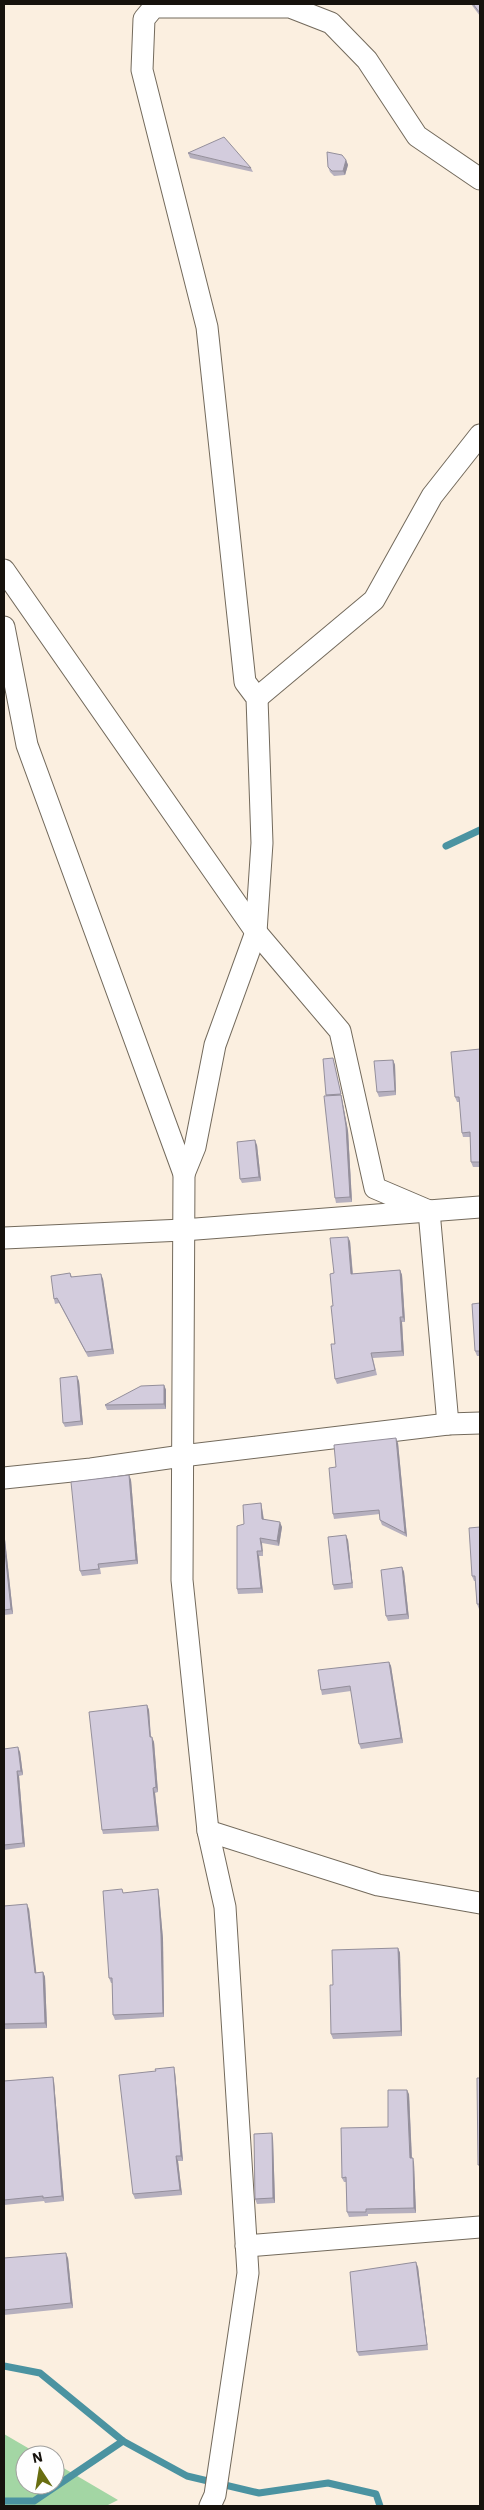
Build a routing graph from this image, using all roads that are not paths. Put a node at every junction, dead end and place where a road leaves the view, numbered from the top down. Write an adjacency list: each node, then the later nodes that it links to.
1 (153, 5): 2 (street); 6 (street)
2 (480, 179)
3 (480, 435): 6 (street)
4 (4, 570): 7 (street)
5 (4, 627): 8 (street)
6 (256, 698): 7 (street)
7 (256, 932): 8 (street); 10 (street)
8 (184, 1174): 11 (street)
9 (480, 1207): 10 (street)
10 (429, 1210): 11 (street); 14 (street)
11 (183, 1230): 12 (street); 15 (street)
12 (4, 1238)
13 (480, 1423): 14 (street)
14 (448, 1424): 15 (street)
15 (182, 1456): 16 (street); 17 (street)
16 (4, 1478)
17 (208, 1831): 18 (street); 20 (street)
18 (480, 1903)
19 (480, 2227): 20 (street)
20 (246, 2246): 21 (street)
21 (209, 2502)

